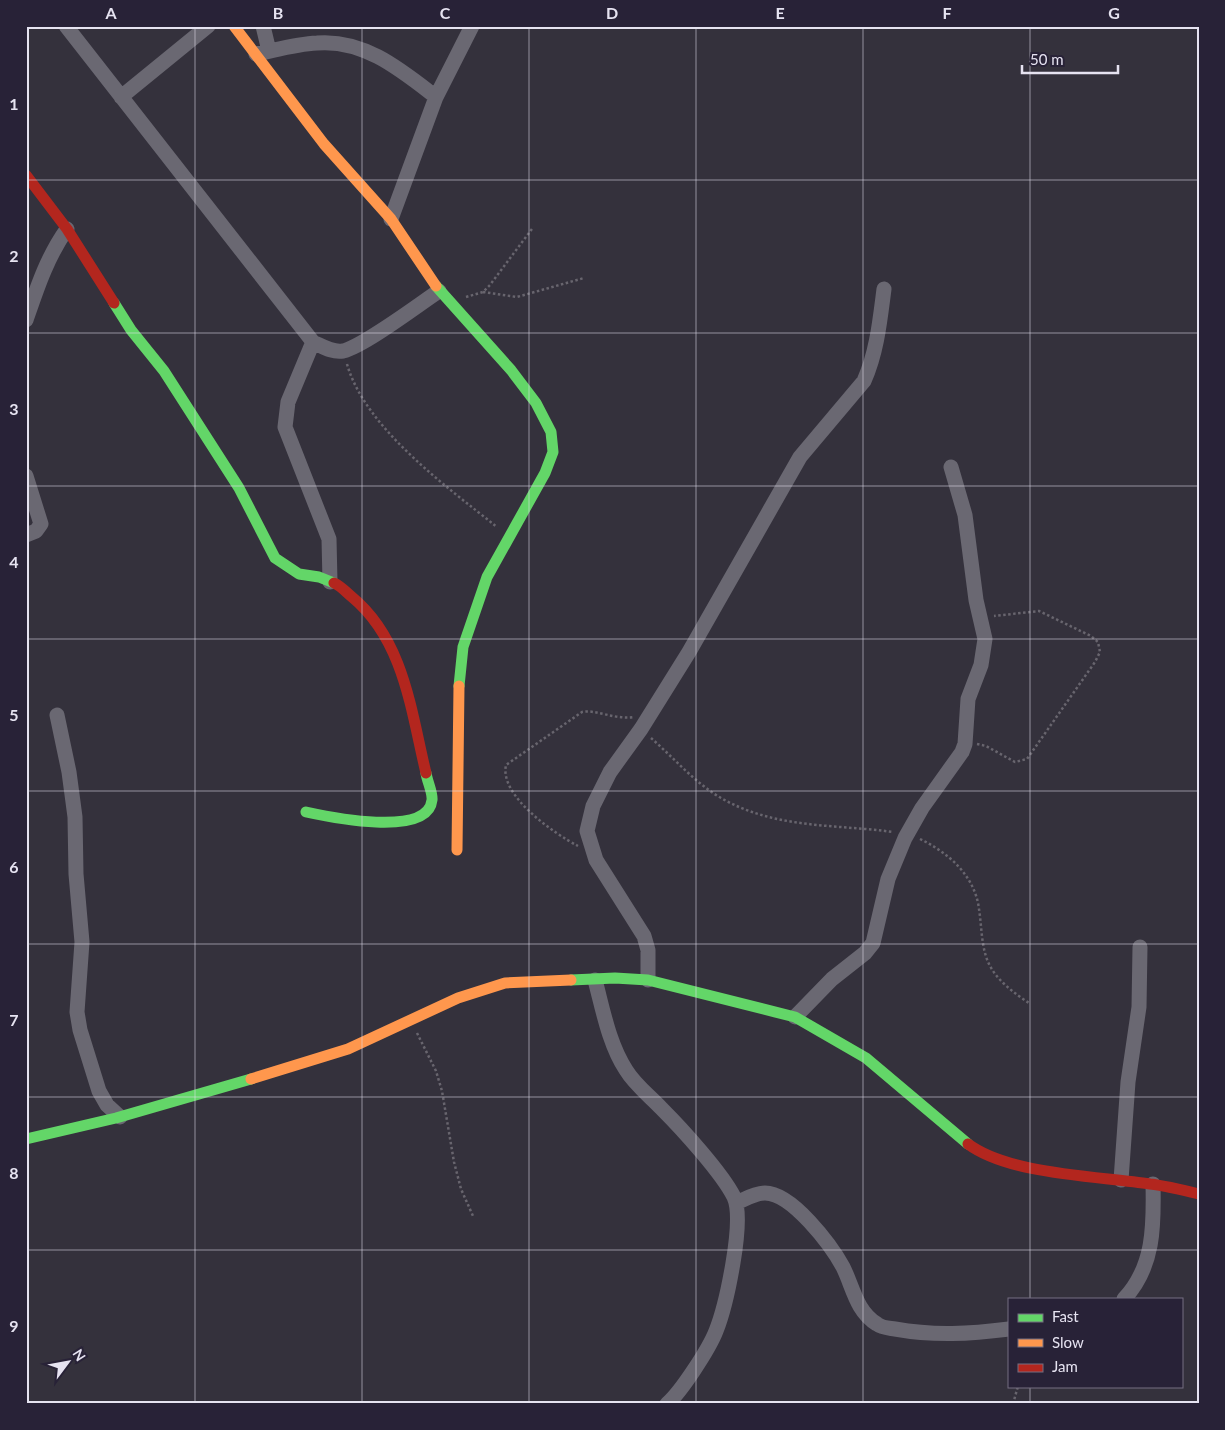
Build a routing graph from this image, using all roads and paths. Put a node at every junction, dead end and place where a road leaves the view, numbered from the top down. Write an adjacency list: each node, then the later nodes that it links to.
1 (66, 26): 7 (street)
2 (208, 26): 7 (street)
3 (234, 26): 6 (street)
4 (263, 26): 6 (street)
5 (472, 26): 8 (street)
6 (263, 53): 8 (street); 10 (street)
7 (121, 97): 18 (street)
8 (436, 97): 10 (street)
9 (26, 175): 11 (street)
10 (391, 219): 16 (street)
11 (67, 229): 17 (street); 24 (street)
12 (532, 229): 15 (path)
13 (584, 278): 15 (path)
14 (884, 290): 26 (street)
15 (483, 292): 16 (path)
16 (443, 295): 19 (street); 23 (street)
17 (26, 320)
18 (313, 342): 19 (street); 24 (street)
19 (344, 351): 23 (path)
20 (950, 466): 25 (street)
21 (26, 476): 22 (street)
22 (26, 535)
23 (508, 536): 32 (street)
24 (330, 582): 30 (street)
25 (980, 617): 29 (street); 29 (path)
26 (652, 711): 28 (street); 33 (path)
27 (57, 715): 40 (street)
28 (641, 729): 31 (path); 33 (street)
29 (965, 744): 31 (street)
30 (306, 812)
31 (907, 834): 37 (path); 38 (street)
32 (457, 850)
33 (594, 856): 36 (street)
34 (1140, 947): 42 (street)
35 (595, 980): 36 (street); 39 (street); 45 (street)
36 (648, 980): 38 (street)
37 (1029, 1003)
38 (795, 1017): 42 (street)
39 (410, 1020): 40 (street); 46 (path)
40 (120, 1117): 41 (street)
41 (26, 1139)
42 (1121, 1180): 43 (street)
43 (1153, 1184): 44 (street); 47 (street)
44 (1199, 1194)
45 (736, 1203): 48 (street); 50 (street)
46 (473, 1216)
47 (1125, 1298)
48 (1008, 1330)
49 (1017, 1388): 51 (path)
50 (668, 1404)
51 (1013, 1404)

